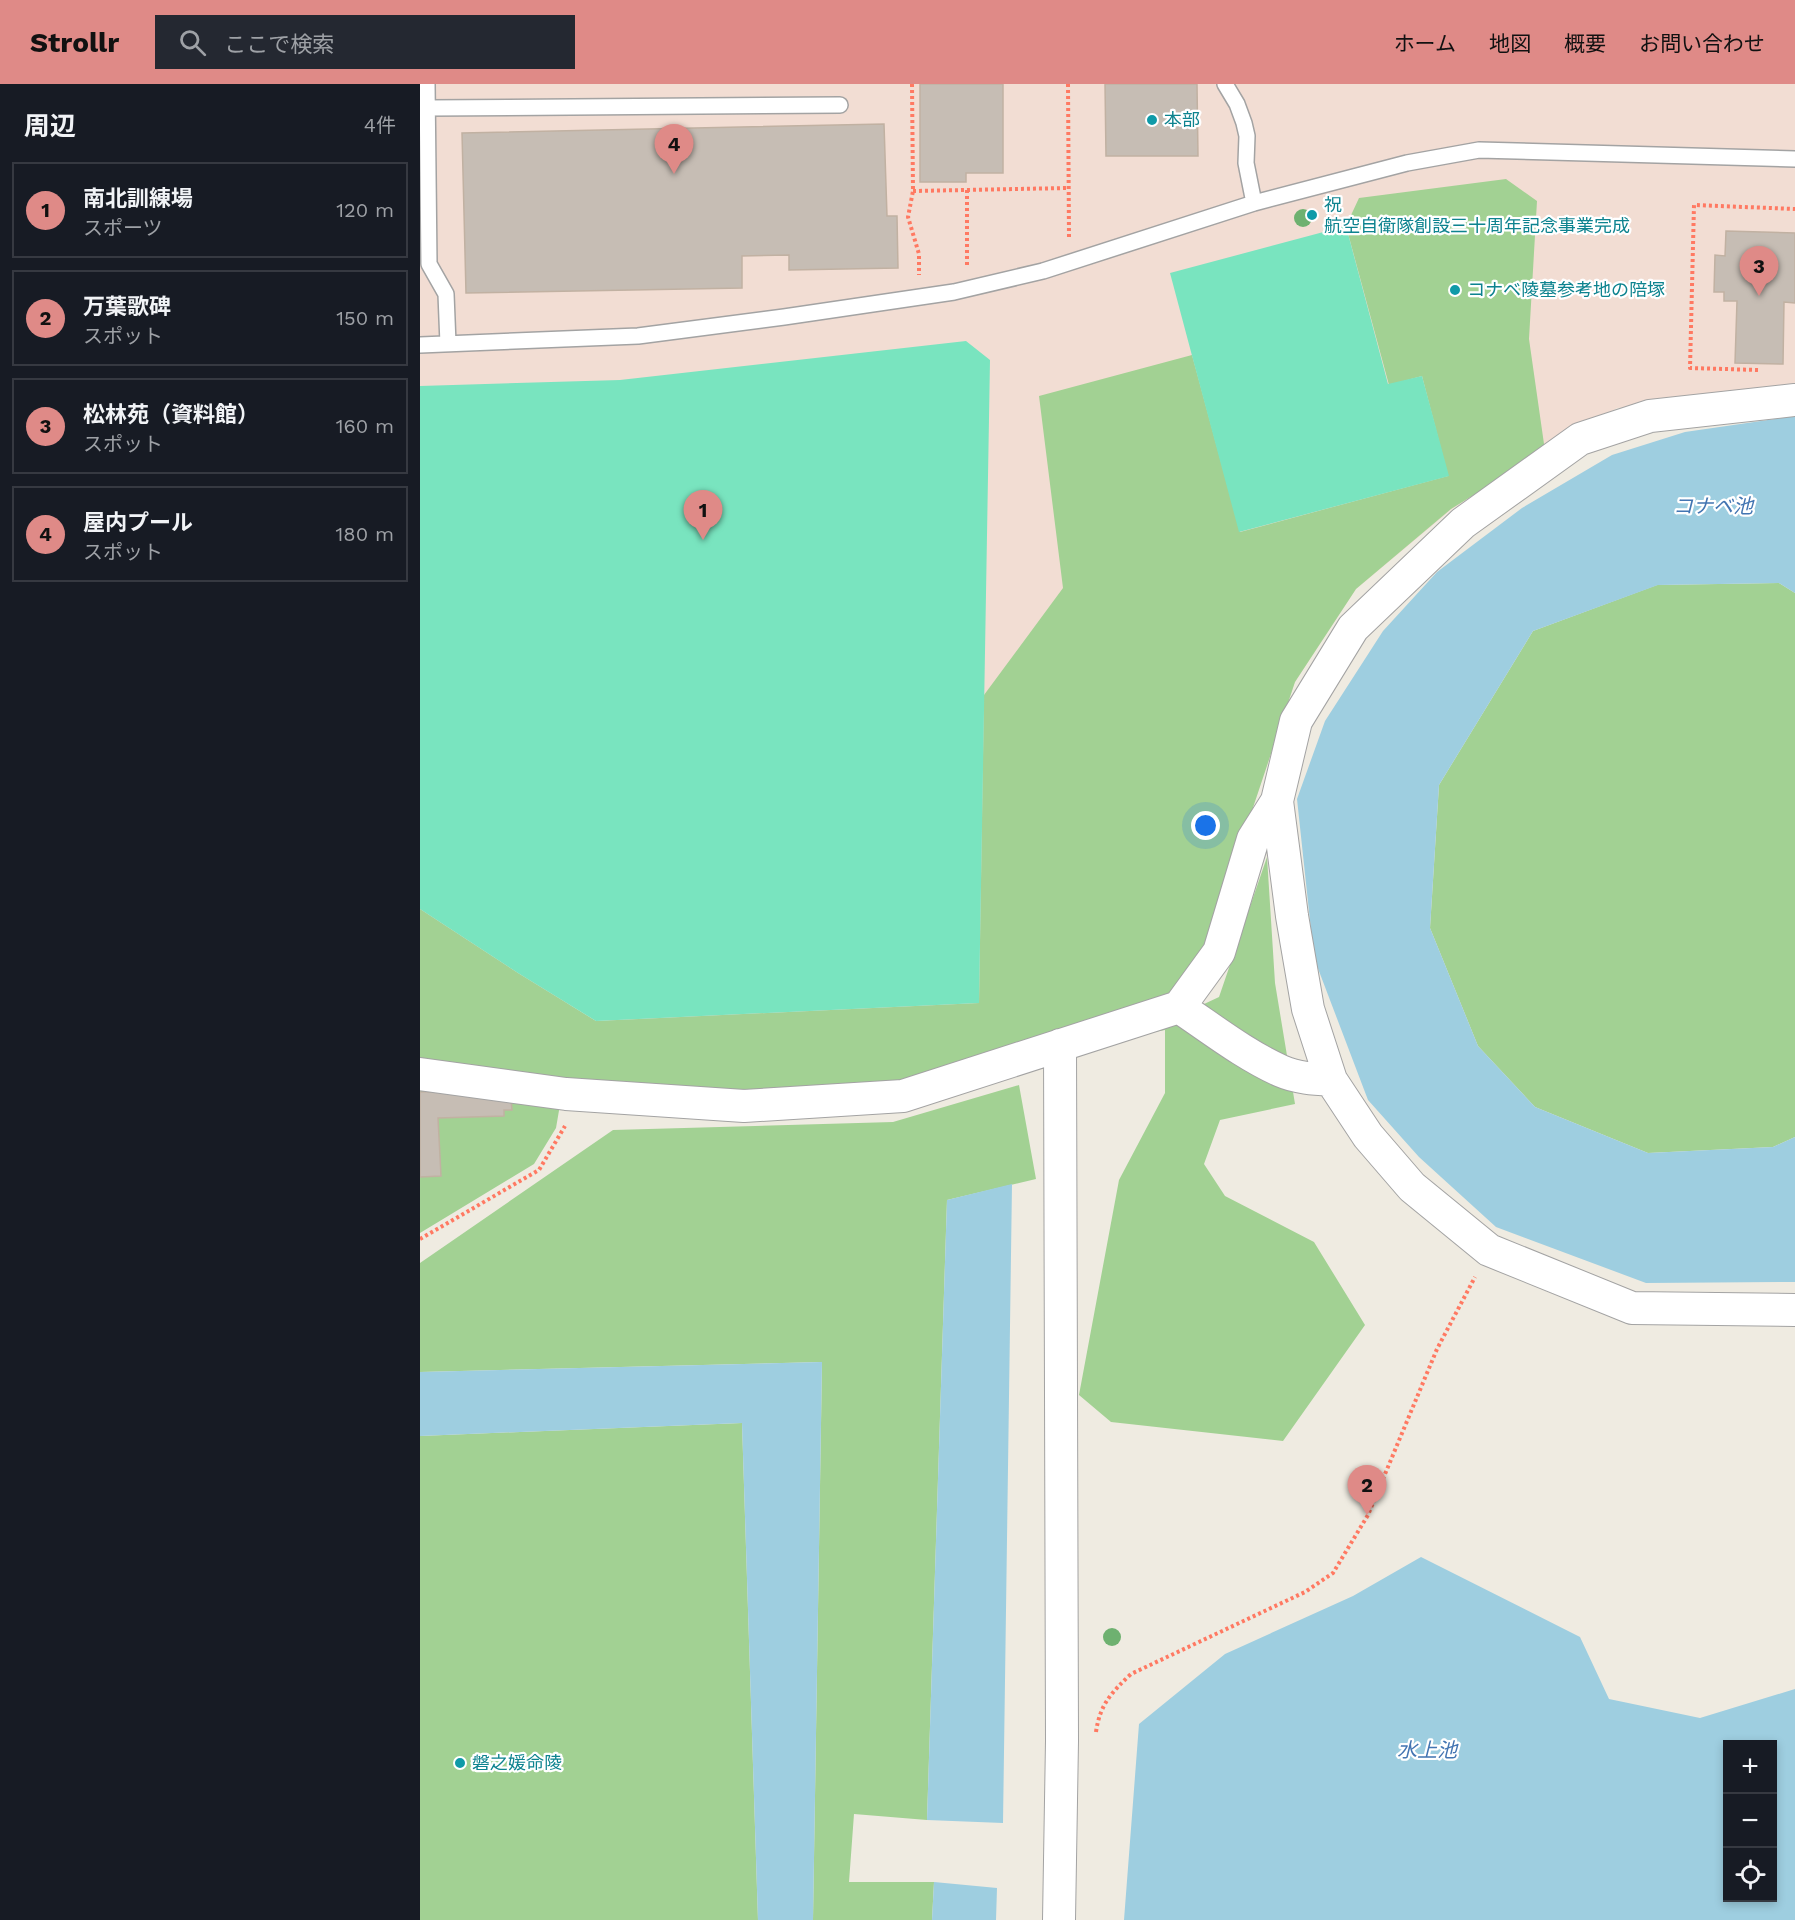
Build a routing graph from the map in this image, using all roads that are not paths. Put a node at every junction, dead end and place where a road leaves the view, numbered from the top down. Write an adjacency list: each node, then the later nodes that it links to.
1 (427, 84): 4 (lane)
2 (1225, 84): 6 (lane)
3 (840, 105): 4 (lane)
4 (428, 108): 7 (lane)
5 (1795, 159): 6 (lane)
6 (1254, 203): 7 (lane)
7 (448, 344): 8 (lane)
8 (420, 345)
9 (1795, 400): 10 (street)
10 (1277, 801): 11 (street); 14 (street)
11 (1179, 1007): 12 (street); 14 (street)
12 (1060, 1045): 13 (street); 16 (street)
13 (420, 1074)
14 (1331, 1080): 15 (street)
15 (1795, 1310)
16 (1059, 1920)

